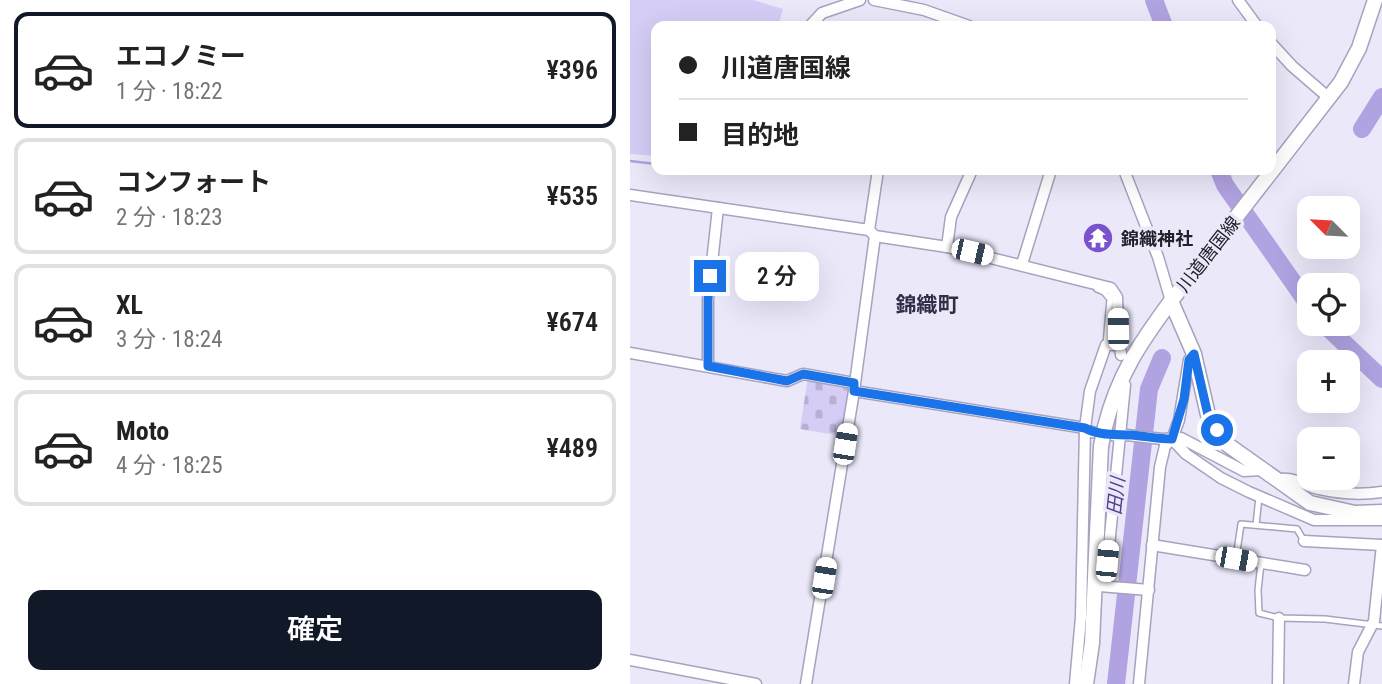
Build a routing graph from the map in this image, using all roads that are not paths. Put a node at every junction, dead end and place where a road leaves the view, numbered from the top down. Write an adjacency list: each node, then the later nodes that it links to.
1 (860, 0): 5 (street)
2 (874, 0): 6 (street)
3 (1238, 0): 7 (street)
4 (1371, 2): 9 (main road, 川道唐国線)
5 (815, 21)
6 (955, 21)
7 (1253, 21)
8 (1276, 49): 9 (street)
9 (1325, 103): 10 (main road, 川道唐国線)
10 (1276, 166)
11 (878, 175): 18 (street)
12 (970, 175): 19 (street)
13 (1050, 175): 20 (street)
14 (1126, 175): 22 (street)
15 (1269, 175): 22 (main road, 川道唐国線)
16 (630, 195): 17 (street)
17 (718, 208): 18 (street); 26 (street)
18 (872, 233): 19 (street); 28 (street)
19 (947, 247): 20 (street)
20 (1023, 264): 21 (street)
21 (1075, 278): 23 (lane); 23 (street)
22 (1175, 296): 25 (main road, 川道唐国線); 45 (main road, bridge)
23 (1106, 345): 29 (street)
24 (630, 353): 26 (street)
25 (1194, 354): 31 (street); 32 (main road, 川道唐国線)
26 (708, 366): 28 (street)
27 (1125, 385): 30 (street)
28 (854, 387): 29 (street); 51 (street)
29 (1085, 428): 30 (street); 45 (street)
30 (1123, 435): 31 (street); 45 (street)
31 (1167, 439): 32 (street); 35 (street); 40 (street)
32 (1261, 470): 33 (main road, 川道唐国線)
33 (1276, 480): 34 (street); 36 (main road, 川道唐国線)
34 (1382, 492)
35 (1259, 496): 37 (street); 38 (lane)
36 (1382, 512)
37 (1382, 520)
38 (1256, 525): 39 (lane); 42 (lane)
39 (1304, 541): 41 (street)
40 (1152, 545): 42 (street); 46 (street)
41 (1382, 545): 48 (street)
42 (1236, 559): 43 (street)
43 (1261, 563): 44 (street); 47 (lane)
44 (1305, 570)
45 (1097, 586): 46 (street); 52 (street); 53 (main road)
46 (1146, 590): 54 (street)
47 (1279, 618): 48 (lane); 55 (street)
48 (1377, 625): 56 (street)
49 (630, 660): 50 (street)
50 (756, 684)
51 (806, 684)
52 (1075, 684)
53 (1086, 684)
54 (1139, 684)
55 (1279, 684)
56 (1354, 684)

